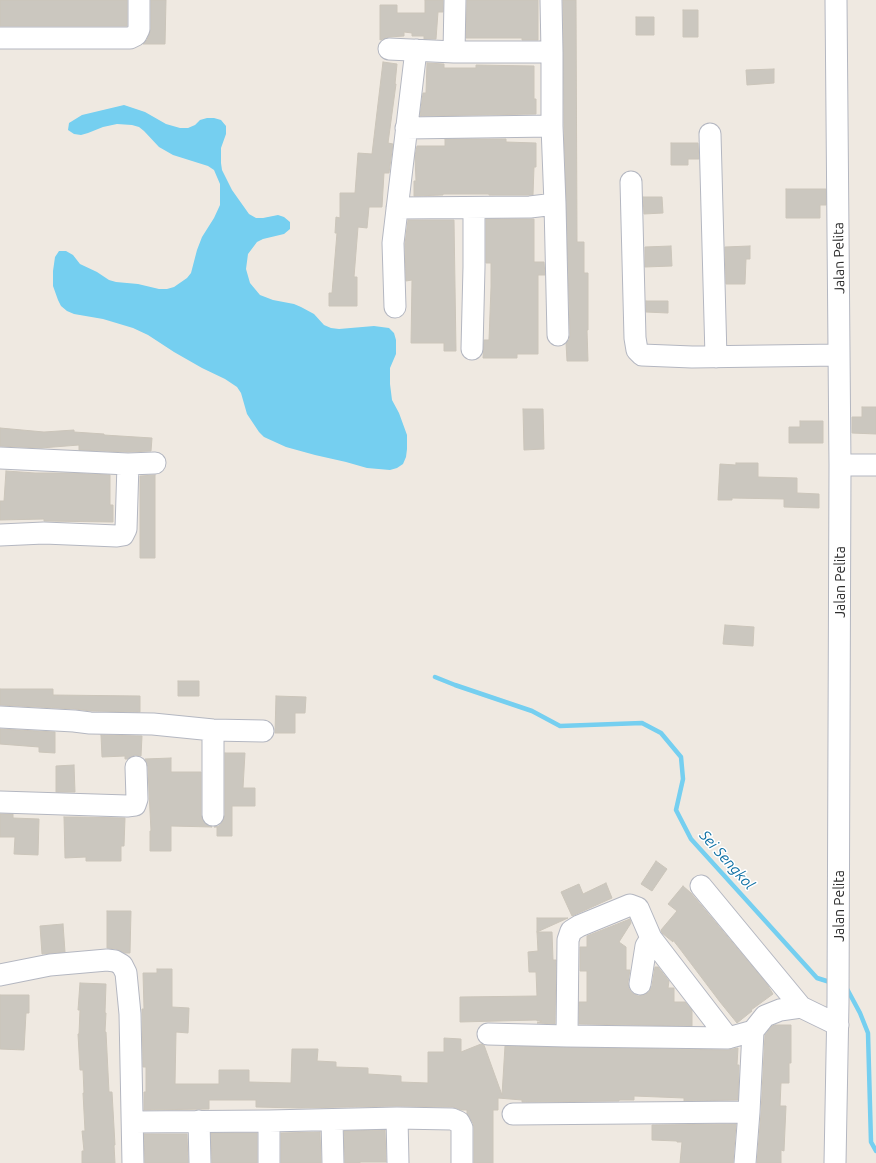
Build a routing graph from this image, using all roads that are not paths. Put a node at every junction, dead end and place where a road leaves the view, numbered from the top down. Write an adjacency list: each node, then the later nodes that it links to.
1 (139, 0): 5 (street)
2 (455, 0): 8 (street)
3 (551, 0): 9 (street)
4 (836, 0): 20 (street, Jalan Pelita)
5 (0, 38)
6 (389, 49): 7 (street)
7 (416, 50): 8 (street); 11 (street)
8 (454, 52): 9 (street)
9 (552, 52): 10 (street)
10 (552, 126): 11 (street); 14 (street)
11 (406, 128): 15 (street)
12 (710, 134): 21 (street)
13 (631, 182): 21 (street)
14 (555, 204): 16 (street); 18 (street)
15 (397, 208): 16 (street); 17 (street)
16 (474, 208): 19 (street)
17 (395, 307)
18 (558, 335)
19 (472, 349)
20 (839, 355): 21 (street); 25 (street, Jalan Pelita)
21 (716, 357)
22 (0, 458): 24 (street)
23 (155, 463): 24 (street)
24 (128, 464): 27 (street)
25 (840, 465): 26 (street); 39 (street, Jalan Pelita)
26 (876, 465)
27 (0, 534)
28 (0, 716): 29 (street)
29 (213, 730): 30 (street); 33 (street)
30 (263, 731)
31 (136, 767): 32 (street)
32 (0, 802)
33 (213, 815)
34 (701, 886): 38 (street)
35 (651, 938): 37 (street); 42 (street); 43 (street)
36 (0, 975): 50 (street)
37 (640, 984)
38 (800, 1008): 39 (street); 40 (street)
39 (838, 1025): 58 (street, Jalan Pelita)
40 (753, 1031): 43 (street); 44 (street)
41 (488, 1034): 42 (street)
42 (567, 1036): 43 (street)
43 (728, 1038)
44 (749, 1112): 45 (street); 57 (street)
45 (513, 1114)
46 (397, 1118): 47 (street); 55 (street); 56 (street)
47 (332, 1120): 49 (street); 54 (street)
48 (199, 1121): 49 (street); 50 (street); 52 (street)
49 (268, 1121): 53 (street)
50 (133, 1122): 51 (street)
51 (133, 1163)
52 (200, 1163)
53 (269, 1163)
54 (333, 1163)
55 (398, 1163)
56 (462, 1163)
57 (745, 1163)
58 (835, 1163)

